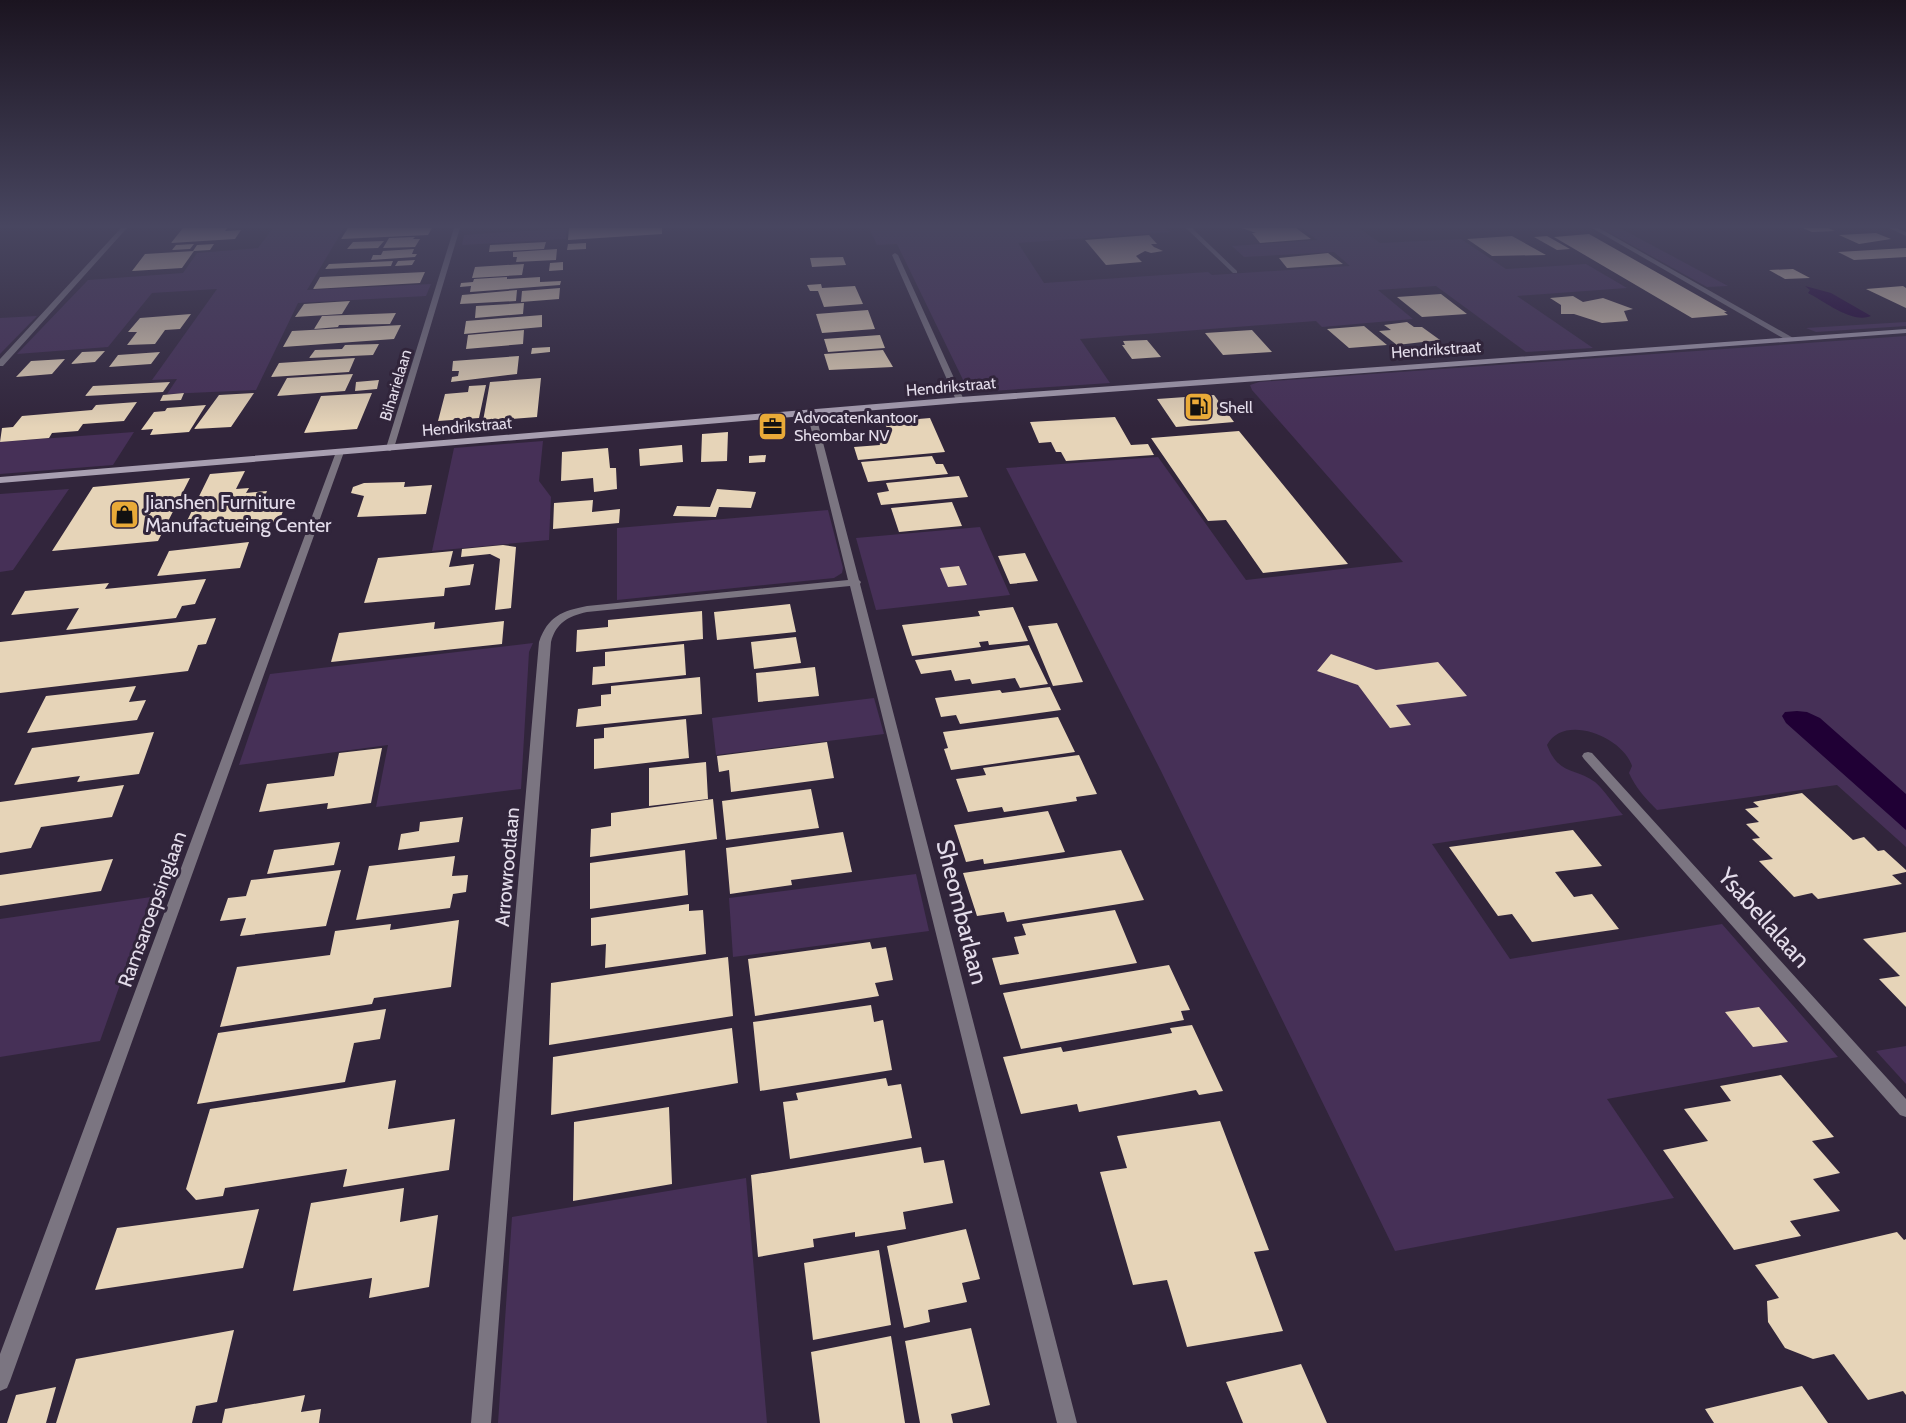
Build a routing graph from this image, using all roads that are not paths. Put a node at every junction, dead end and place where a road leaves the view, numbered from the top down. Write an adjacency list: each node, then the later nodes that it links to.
1 (63, 294): 7 (street)
2 (437, 294): 10 (street, Biharielaan)
3 (913, 294): 8 (street)
4 (1712, 294): 6 (street)
5 (1906, 331): 6 (street, Hendrikstraat)
6 (1791, 339): 8 (street, Hendrikstraat)
7 (0, 364)
8 (960, 400): 9 (street, Hendrikstraat)
9 (812, 412): 10 (street, Hendrikstraat); 13 (street, Sheombarlaan)
10 (390, 448): 11 (street, Hendrikstraat)
11 (340, 452): 12 (street, Hendrikstraat); 16 (street, Ramsaroepsinglaan)
12 (0, 480)
13 (856, 582): 17 (street, Arrowrootlaan); 18 (street, Sheombarlaan)
14 (1588, 756): 15 (street, Ysabellalaan)
15 (1906, 1110)
16 (0, 1380)
17 (481, 1423)
18 (1067, 1423)

